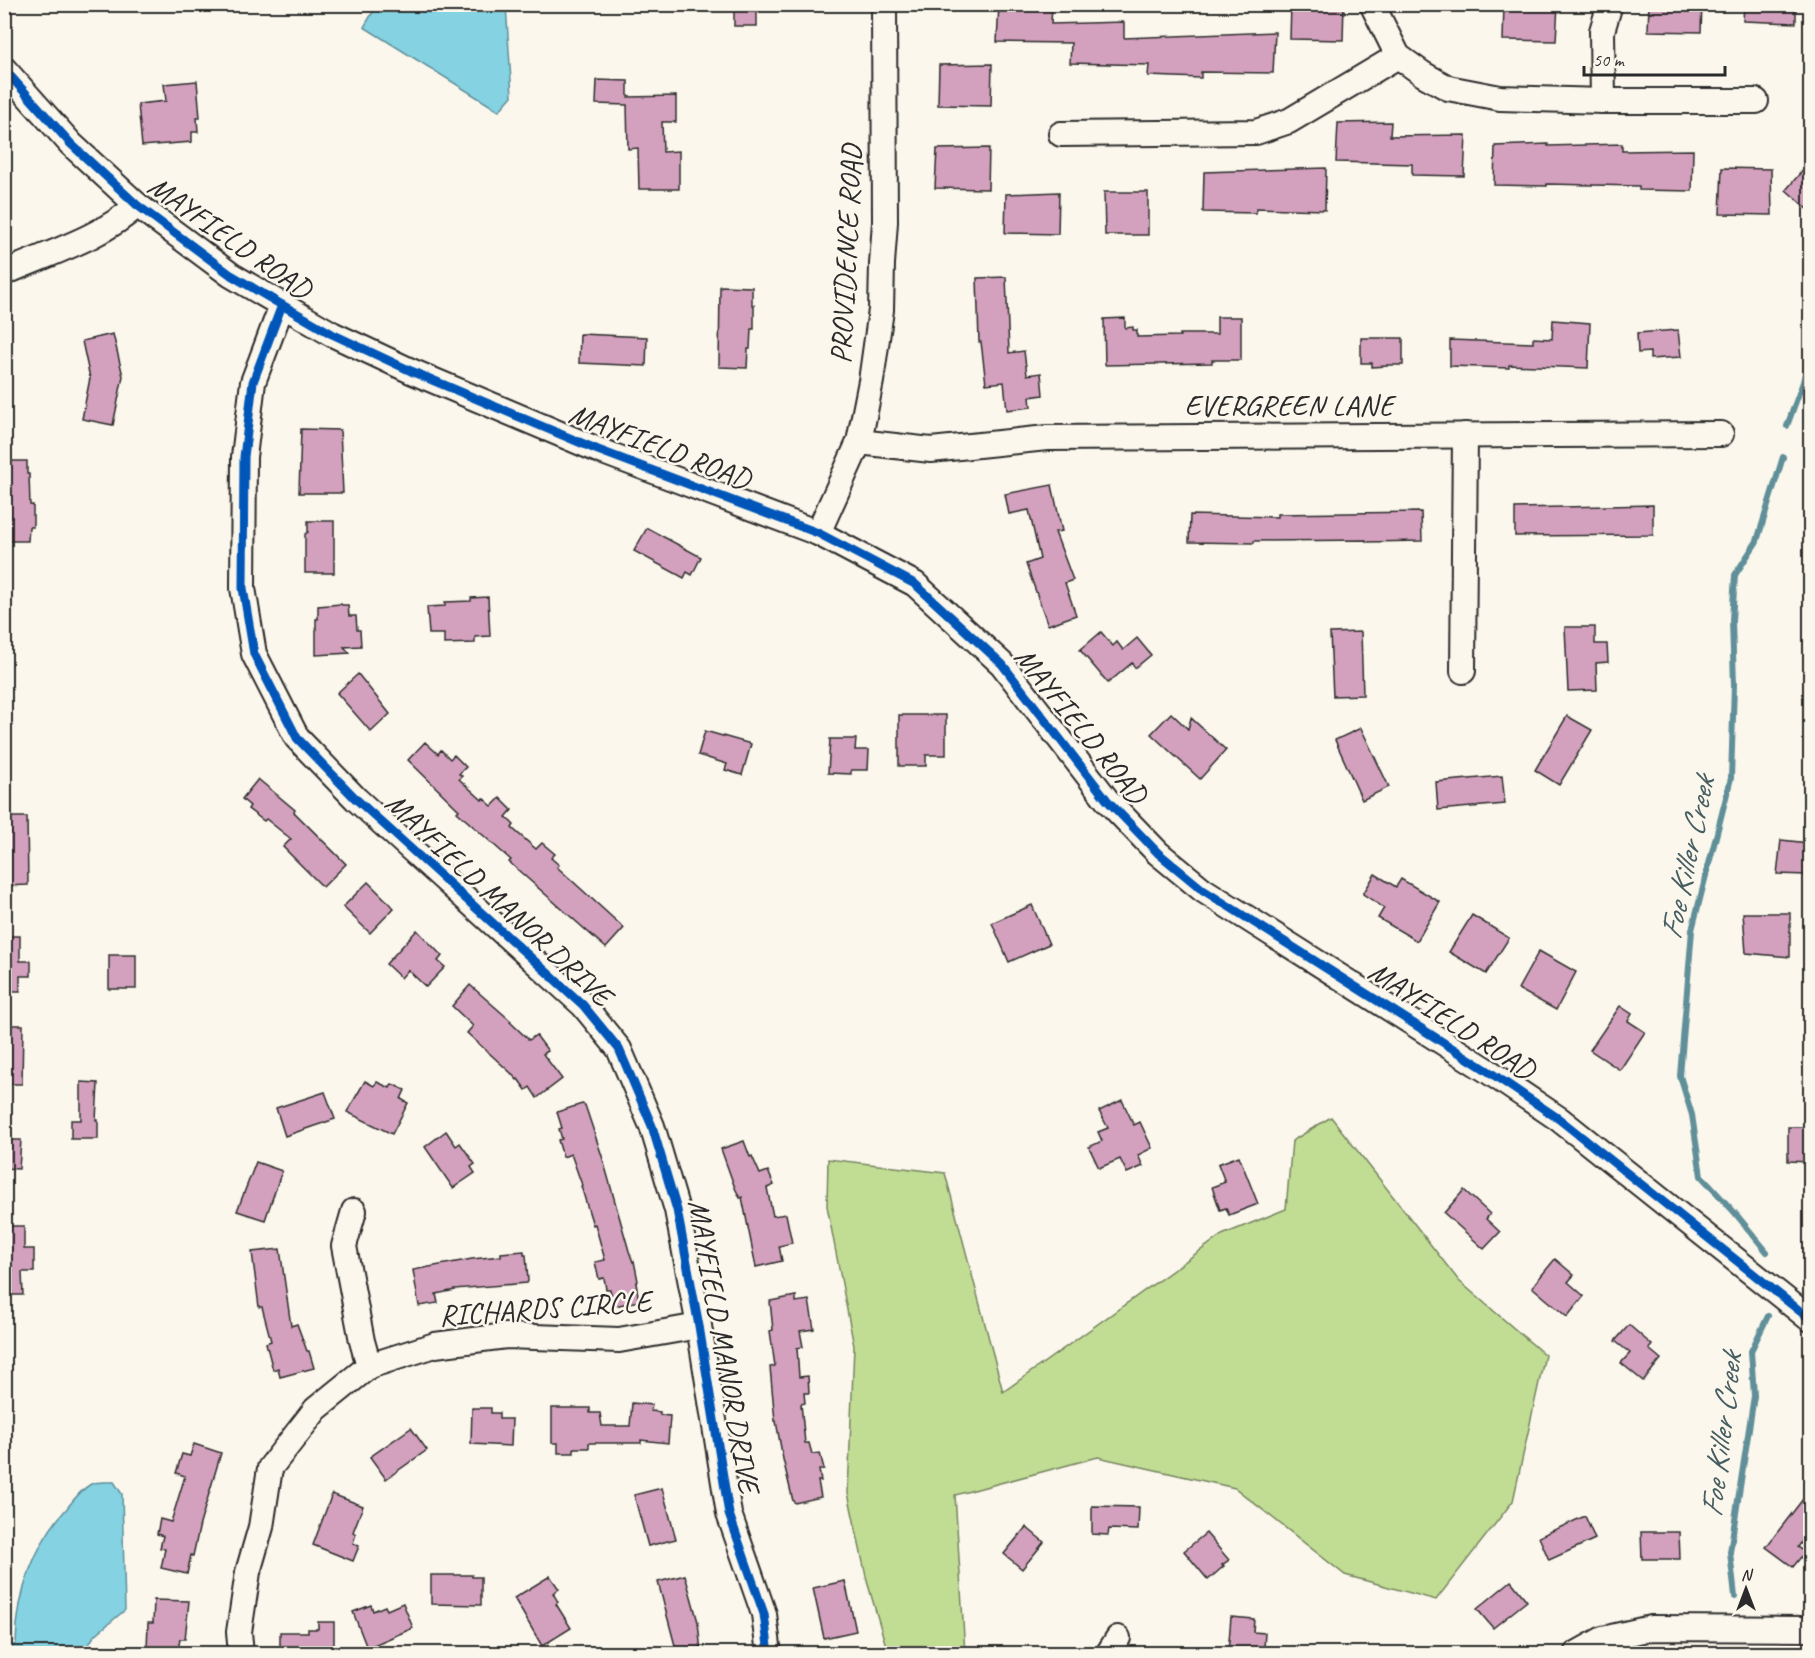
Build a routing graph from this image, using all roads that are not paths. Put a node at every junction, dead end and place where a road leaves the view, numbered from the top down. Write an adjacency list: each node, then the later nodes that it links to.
1 (884, 4): 14 (street, PROVIDENCE ROAD)
2 (1372, 4): 4 (street)
3 (1610, 4): 7 (street)
4 (1398, 56): 7 (street); 8 (street)
5 (4, 69): 9 (street, MAYFIELD ROAD)
6 (1756, 100): 7 (street)
7 (1603, 101)
8 (1061, 134)
9 (137, 205): 10 (street); 11 (street, MAYFIELD ROAD)
10 (4, 273)
11 (282, 306): 15 (street, MAYFIELD ROAD); 19 (street, MAYFIELD MANOR DRIVE)
12 (1721, 434): 13 (street, EVERGREEN LANE)
13 (1465, 435): 14 (street, EVERGREEN LANE); 16 (street)
14 (859, 442): 15 (street, PROVIDENCE ROAD)
15 (818, 533): 18 (street, MAYFIELD ROAD)
16 (1463, 671)
17 (354, 1211): 20 (street)
18 (1810, 1319)
19 (699, 1326): 20 (street, RICHARDS CIRCLE); 23 (street, MAYFIELD MANOR DRIVE)
20 (369, 1366): 22 (street, RICHARDS CIRCLE)
21 (1810, 1629): 24 (street)
22 (241, 1653)
23 (769, 1653)
24 (1576, 1653)

